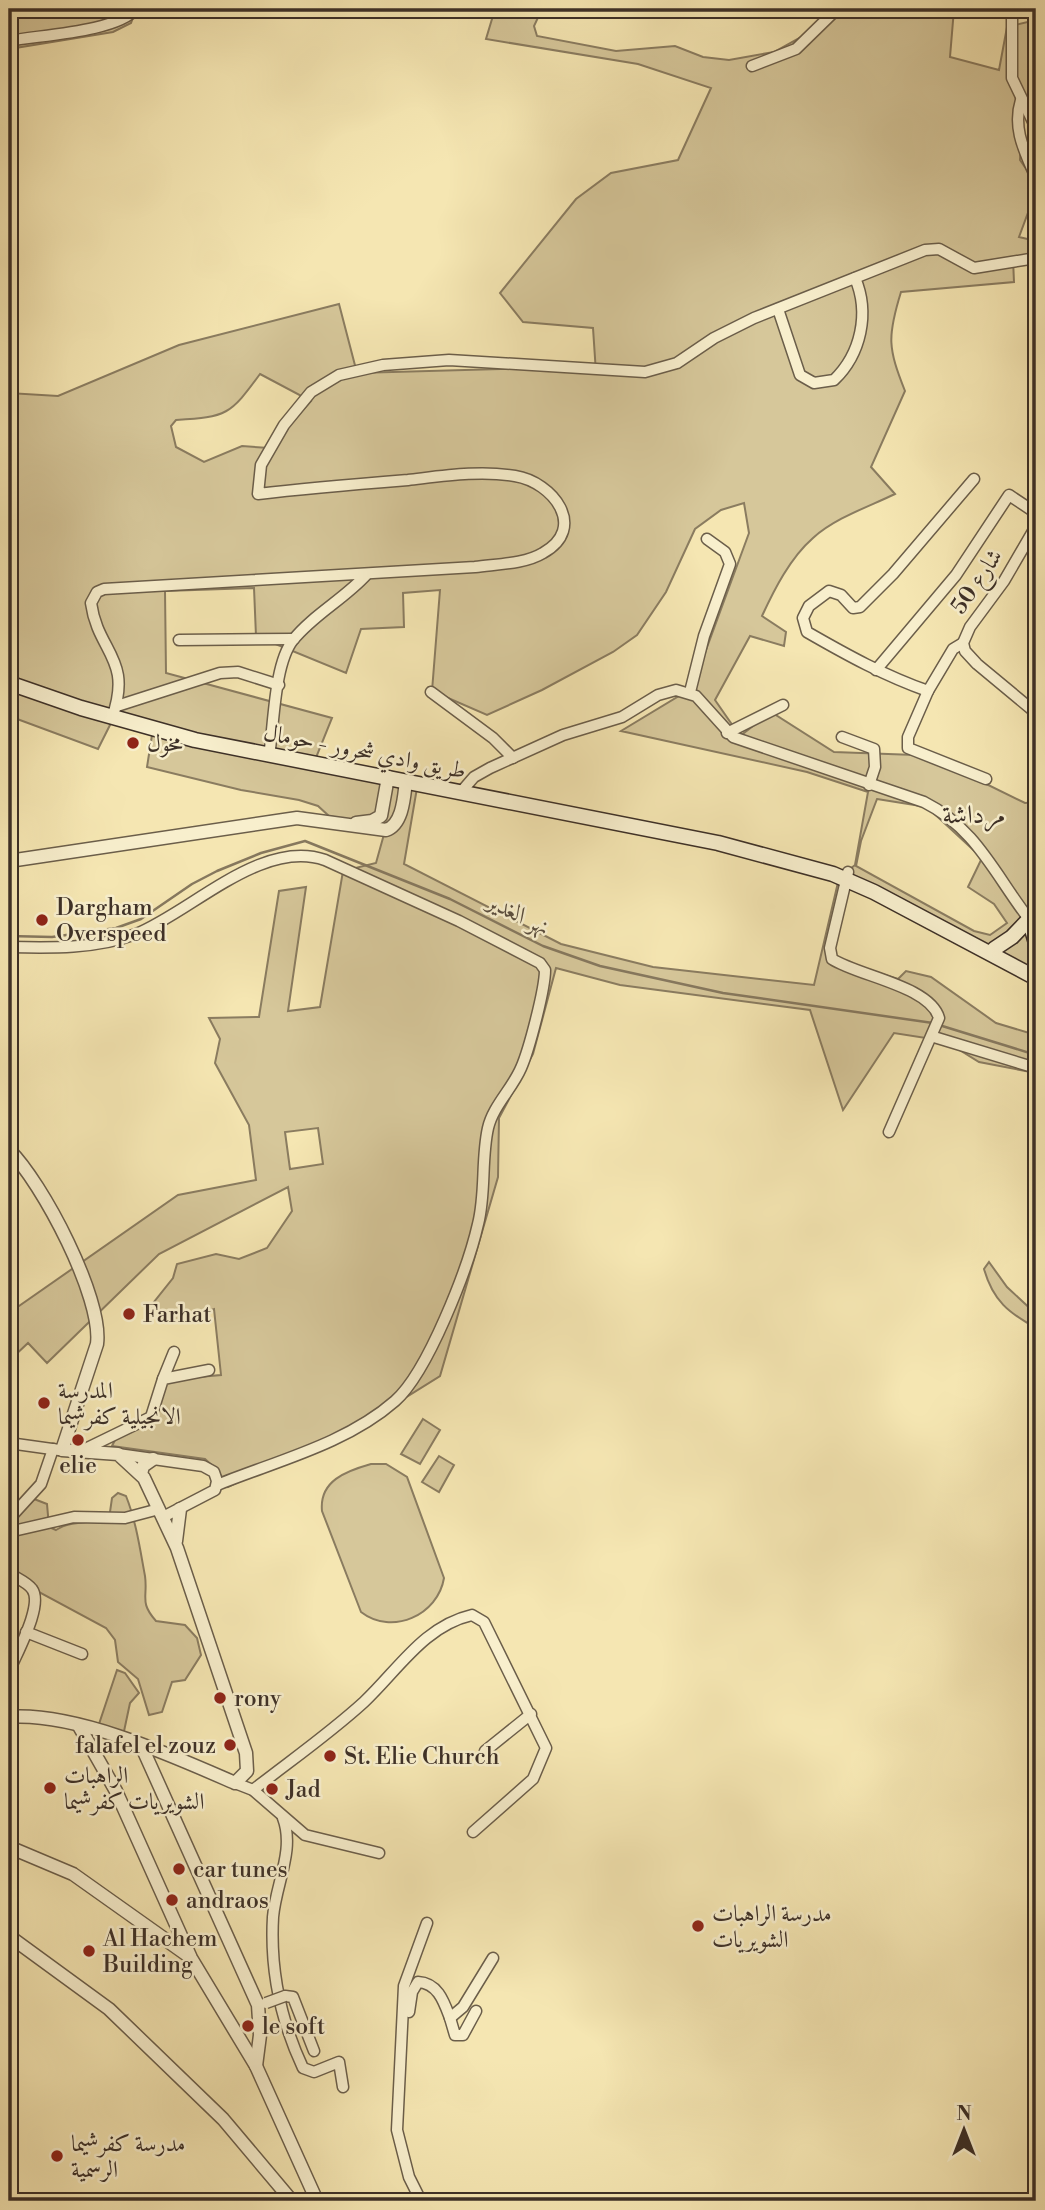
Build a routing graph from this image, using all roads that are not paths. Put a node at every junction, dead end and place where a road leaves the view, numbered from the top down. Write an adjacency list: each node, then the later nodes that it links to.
1 (136, 9): 4 (street)
2 (837, 9): 5 (street)
3 (1012, 9): 6 (street)
4 (9, 41)
5 (752, 66)
6 (1021, 100): 7 (street); 8 (street)
7 (1036, 128)
8 (1036, 178)
9 (1036, 258): 10 (street)
10 (855, 278): 11 (street); 11 (street)
11 (778, 309): 16 (street)
12 (974, 479): 20 (street)
13 (1036, 513): 20 (street)
14 (1036, 526): 19 (street, شارع 50)
15 (707, 539): 25 (street)
16 (366, 575): 17 (street); 27 (street)
17 (294, 639): 18 (street); 22 (street)
18 (179, 640)
19 (963, 643): 23 (street); 28 (street, شارع 50)
20 (876, 670): 23 (street)
21 (9, 683): 27 (main road, طريق وادي شحرور - حومال)
22 (279, 685): 27 (street); 31 (street)
23 (928, 691): 34 (street)
24 (431, 692): 32 (street)
25 (690, 692): 29 (street); 32 (street)
26 (783, 705): 29 (street)
27 (114, 712): 31 (main road, طريق وادي شحرور - حومال)
28 (1036, 713)
29 (727, 733): 36 (street)
30 (842, 737): 36 (street)
31 (269, 756): 33 (main road, طريق وادي شحرور - حومال)
32 (513, 758): 37 (street)
33 (388, 778): 35 (main road, طريق وادي شحرور - حومال); 38 (street)
34 (986, 779)
35 (407, 781): 37 (main road, طريق وادي شحرور - حومال); 38 (street)
36 (869, 785): 41 (street)
37 (461, 792): 40 (main road, طريق وادي شحرور - حومال)
38 (346, 824): 39 (street)
39 (9, 861)
40 (847, 875): 42 (main road, طريق وادي شحرور - حومال); 48 (street)
41 (1033, 916): 43 (main road); 45 (main road)
42 (969, 939): 45 (main road, طريق وادي شحرور - حومال); 47 (main road, طريق وادي شحرور - حومال)
43 (1036, 943)
44 (9, 947): 61 (street)
45 (994, 949): 46 (main road, طريق وادي شحرور - حومال)
46 (1036, 970)
47 (1036, 978)
48 (934, 1035): 49 (street); 50 (street)
49 (1036, 1068)
50 (889, 1132)
51 (9, 1150): 56 (street)
52 (174, 1352): 54 (street)
53 (209, 1370): 54 (street)
54 (163, 1379): 57 (street)
55 (9, 1443): 56 (street)
56 (57, 1449): 57 (street); 64 (street)
57 (81, 1451): 58 (street)
58 (118, 1454): 59 (street); 60 (street)
59 (153, 1459): 60 (street); 61 (street)
60 (141, 1474): 63 (street)
61 (217, 1485): 62 (street)
62 (180, 1509): 63 (street); 66 (street)
63 (161, 1513): 65 (street); 66 (street)
64 (9, 1519)
65 (9, 1532)
66 (177, 1548): 77 (street)
67 (9, 1574): 68 (street)
68 (24, 1637): 69 (street); 70 (street); 71 (street)
69 (9, 1641)
70 (82, 1654)
71 (9, 1672)
72 (531, 1714): 76 (street); 78 (street); 80 (street)
73 (9, 1717): 74 (street)
74 (79, 1726): 75 (street); 85 (street)
75 (141, 1745): 77 (street); 87 (street)
76 (485, 1751)
77 (235, 1783): 78 (street)
78 (253, 1790): 79 (street)
79 (283, 1818): 82 (street); 95 (street)
80 (473, 1832)
81 (9, 1847): 85 (street)
82 (379, 1853)
83 (427, 1923): 90 (street)
84 (9, 1936): 96 (street)
85 (191, 1958): 92 (street)
86 (493, 1958): 89 (street)
87 (262, 2004): 91 (street); 93 (street, bridge)
88 (476, 2011): 89 (street)
89 (450, 2018): 90 (street)
90 (403, 2024): 98 (street)
91 (260, 2035): 92 (street); 94 (street)
92 (239, 2040): 94 (street)
93 (314, 2051)
94 (256, 2066): 97 (street)
95 (344, 2087)
96 (292, 2201)
97 (317, 2201)
98 (421, 2201)

